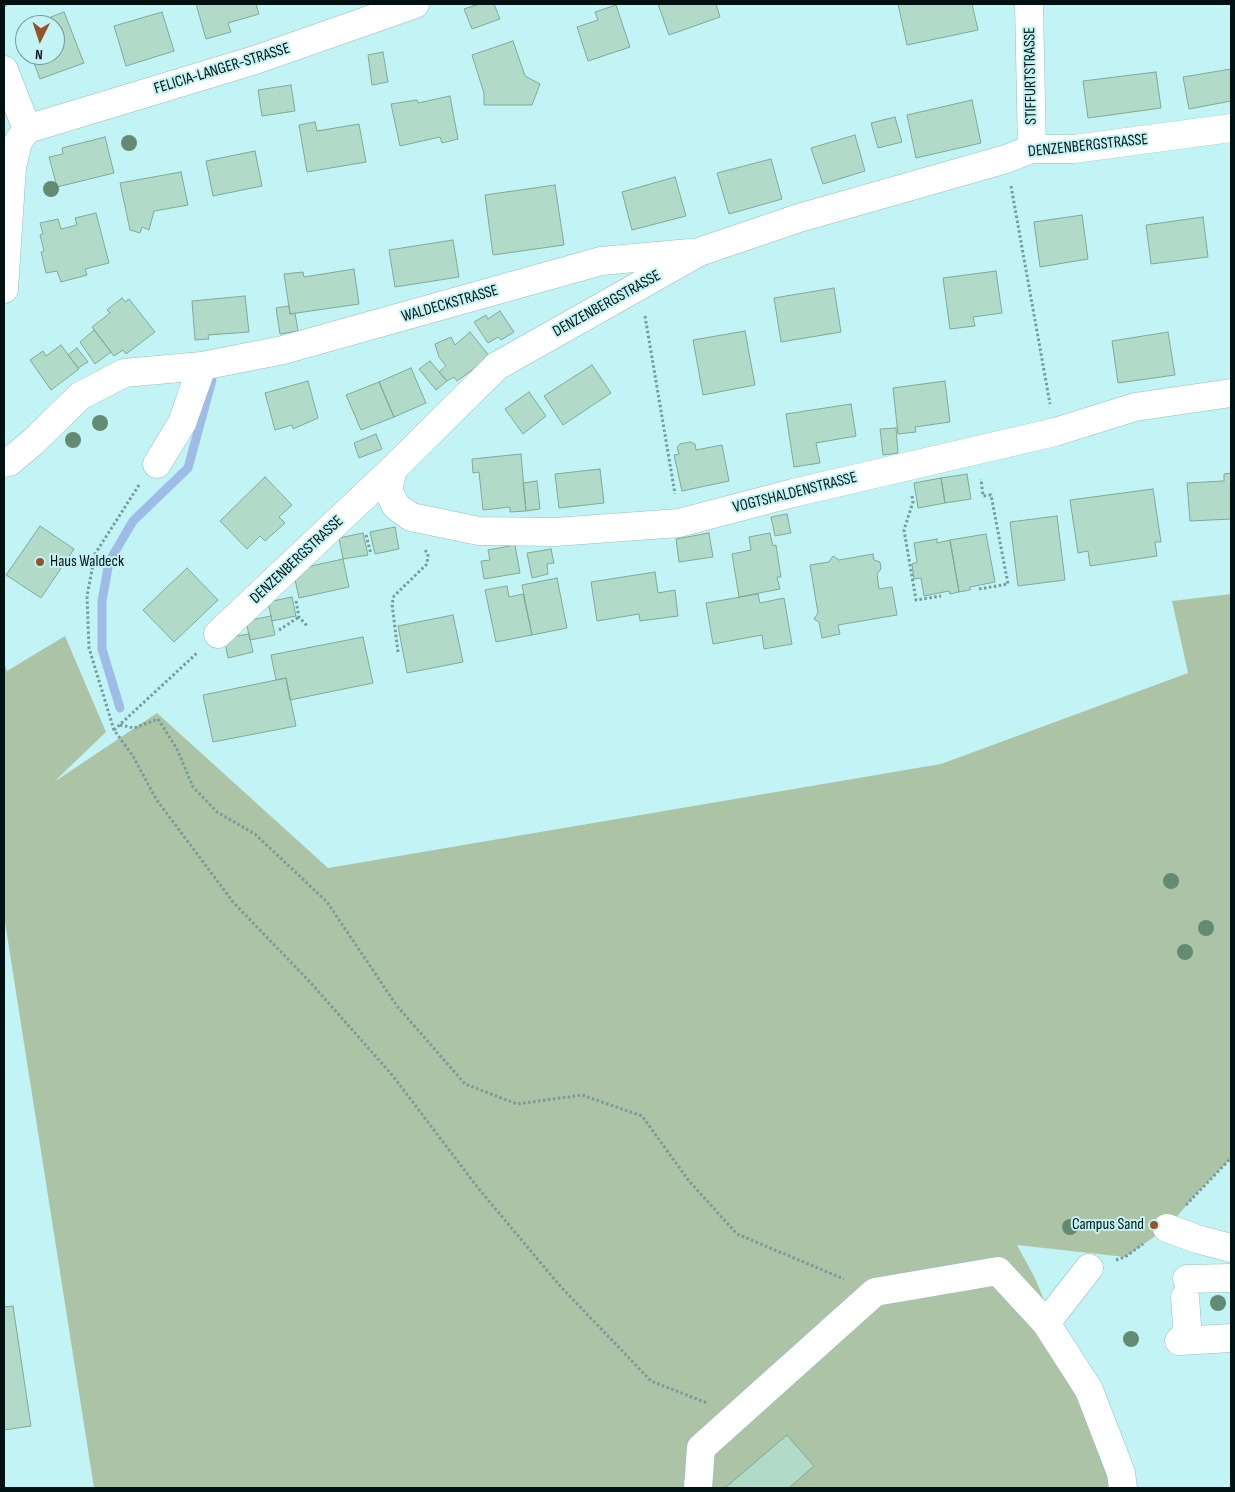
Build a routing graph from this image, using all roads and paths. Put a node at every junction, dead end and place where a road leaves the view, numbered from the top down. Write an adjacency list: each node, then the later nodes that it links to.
1 (7, 4): 4 (path)
2 (415, 4): 7 (street, FELICIA-LANGER-STRASSE)
3 (1029, 4): 8 (street, STIFFURTSTRASSE)
4 (4, 6)
5 (4, 70): 7 (street)
6 (1231, 128): 8 (street, DENZENBERGSTRASSE)
7 (27, 129): 12 (street)
8 (1032, 149): 9 (street, DENZENBERGSTRASSE)
9 (1006, 159): 10 (street, DENZENBERGSTRASSE); 15 (path)
10 (699, 252): 11 (street, DENZENBERGSTRASSE); 13 (street, WALDECKSTRASSE)
11 (640, 285): 18 (street, DENZENBERGSTRASSE); 21 (path)
12 (4, 289)
13 (202, 366): 16 (street, WALDECKSTRASSE); 17 (street)
14 (1231, 393): 15 (street, VOGTSHALDENSTRASSE)
15 (1055, 432): 18 (street, VOGTSHALDENSTRASSE)
16 (4, 463)
17 (157, 464): 32 (path)
18 (393, 469): 29 (street, DENZENBERGSTRASSE)
19 (981, 478): 25 (path)
20 (911, 491): 26 (path)
21 (675, 494)
22 (365, 526): 24 (path)
23 (425, 549): 30 (path)
24 (371, 554)
25 (979, 589)
26 (941, 596)
27 (308, 627): 28 (path)
28 (279, 630)
29 (218, 634): 31 (path)
30 (398, 652)
31 (120, 725): 32 (path); 37 (path)
32 (114, 730): 40 (path)
33 (1167, 1228): 34 (street)
34 (1231, 1248)
35 (1089, 1268): 38 (street)
36 (1231, 1278): 39 (street)
37 (875, 1292): 38 (street); 40 (street)
38 (1046, 1323): 42 (street)
39 (1231, 1338)
40 (738, 1414): 41 (street)
41 (698, 1488)
42 (1123, 1488)

